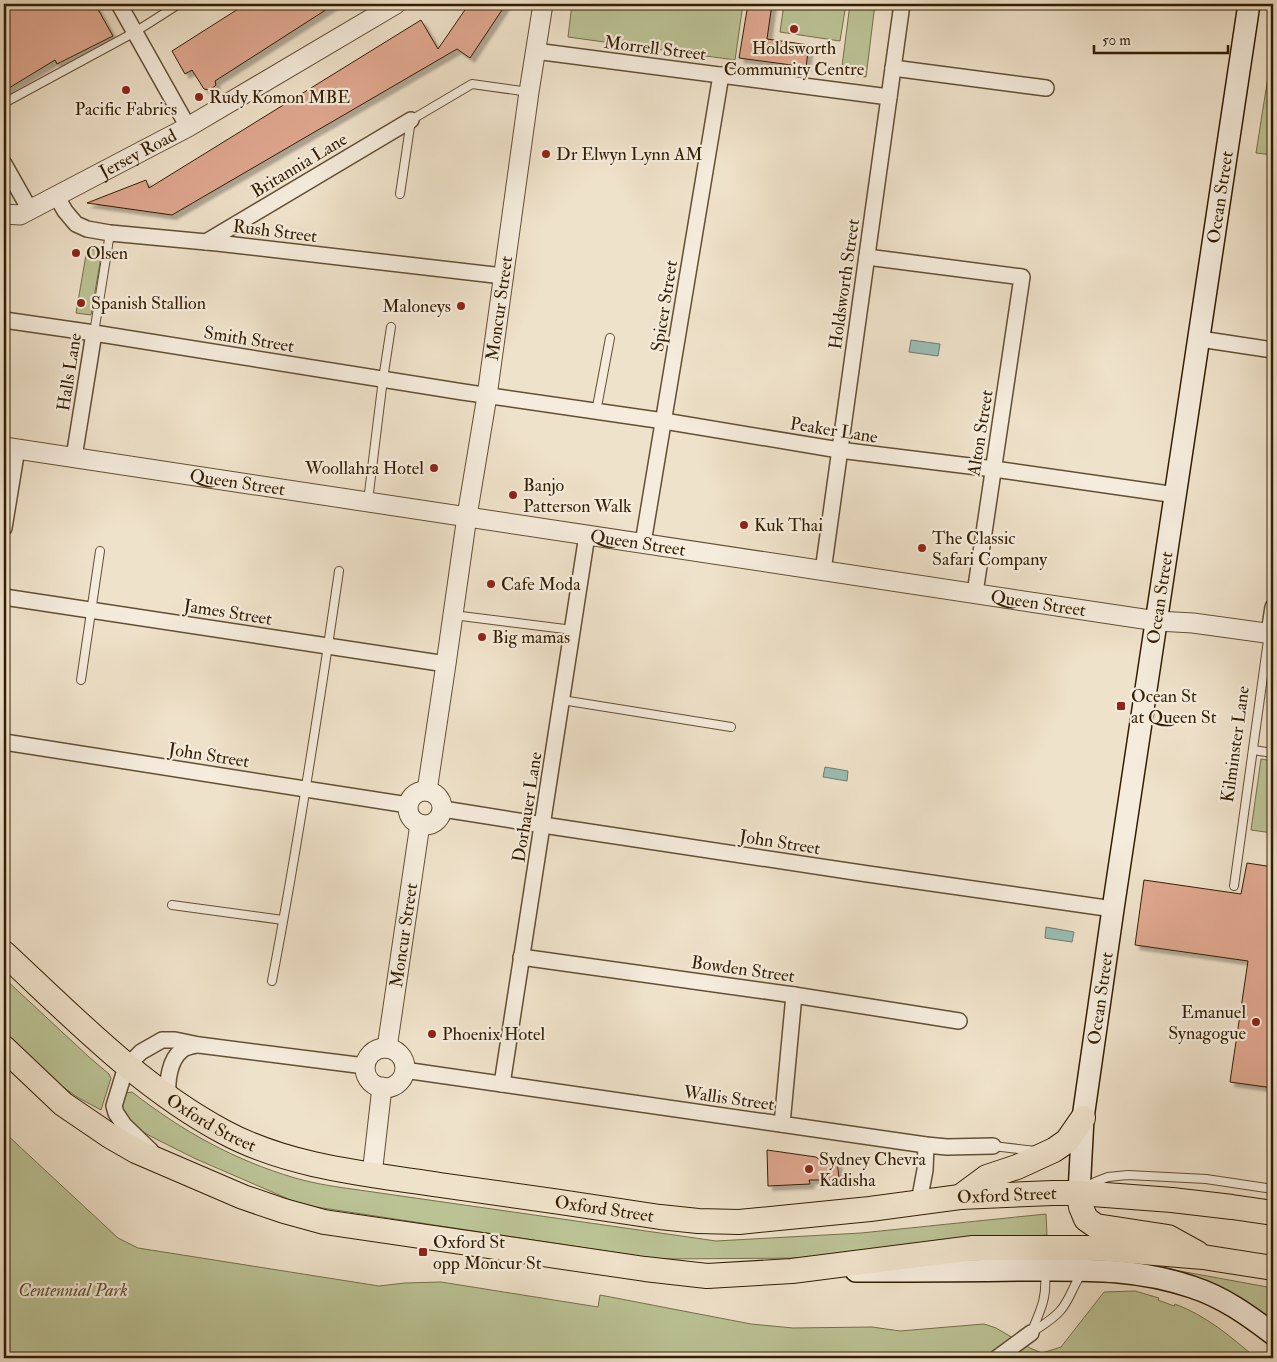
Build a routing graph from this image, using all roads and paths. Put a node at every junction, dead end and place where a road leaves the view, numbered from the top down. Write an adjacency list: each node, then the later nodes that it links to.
1 (119, 4): 7 (street)
2 (180, 4): 7 (lane)
3 (396, 4): 16 (street, Jersey Road)
4 (543, 4): 8 (street, Moncur Street)
5 (902, 4): 9 (street, Holdsworth Street)
6 (1249, 4): 30 (main road, Ocean Street)
7 (135, 32): 14 (lane); 16 (street)
8 (535, 51): 10 (street, Morrell Street); 12 (street, Moncur Street)
9 (893, 68): 11 (street); 13 (street, Holdsworth Street)
10 (721, 75): 13 (street, Morrell Street); 35 (street, Spicer Street)
11 (1046, 88)
12 (529, 92): 15 (lane, Britannia Lane); 25 (street, Moncur Street)
13 (890, 97): 24 (street, Holdsworth Street)
14 (4, 102)
15 (411, 120): 18 (lane); 23 (street, Britannia Lane)
16 (188, 127): 19 (street, Jersey Road)
17 (4, 164): 20 (street)
18 (400, 194)
19 (57, 197): 20 (street, Jersey Road); 22 (street, Rush Street)
20 (30, 210): 21 (street, Jersey Road)
21 (4, 214)
22 (110, 233): 23 (street, Rush Street); 28 (lane, Halls Lane)
23 (206, 242): 25 (street, Rush Street)
24 (866, 257): 37 (street, Holdsworth Street); 39 (street, Alton Street)
25 (503, 276): 33 (street, Moncur Street)
26 (4, 320): 28 (street, Smith Street)
27 (391, 327): 32 (lane)
28 (94, 333): 32 (street, Smith Street); 38 (street, Halls Lane)
29 (610, 338): 34 (lane)
30 (1200, 339): 31 (street); 40 (main road, Ocean Street)
31 (1273, 350)
32 (383, 379): 33 (street, Smith Street); 41 (lane)
33 (487, 396): 34 (street, Peaker Lane); 42 (street, Moncur Street)
34 (596, 412): 35 (street, Peaker Lane)
35 (664, 421): 37 (street, Peaker Lane); 45 (street, Spicer Street)
36 (10, 448): 38 (street, Queen Street); 43 (street)
37 (839, 450): 39 (street, Peaker Lane); 47 (street, Holdsworth Street)
38 (74, 457): 41 (street, Queen Street)
39 (994, 470): 40 (street, Peaker Lane); 49 (street, Alton Street)
40 (1176, 495): 54 (main road, Ocean Street)
41 (368, 501): 42 (street, Queen Street)
42 (467, 516): 44 (street, Queen Street); 53 (street, Moncur Street)
43 (4, 528)
44 (587, 534): 45 (street, Queen Street); 55 (street, Dorhauer Lane)
45 (643, 543): 47 (street, Queen Street)
46 (100, 552): 52 (lane)
47 (823, 570): 49 (street, Queen Street)
48 (339, 571): 57 (lane)
49 (975, 593): 54 (street, Queen Street)
50 (4, 597): 52 (street, James Street)
51 (1273, 607): 56 (street, Kilminster Lane)
52 (91, 610): 57 (street, James Street); 59 (lane)
53 (453, 615): 55 (lane); 58 (street, Moncur Street)
54 (1157, 621): 56 (street, Queen Street); 73 (main road, Ocean Street)
55 (573, 630): 60 (street, Dorhauer Lane)
56 (1271, 634): 63 (lane, Kilminster Lane)
57 (328, 646): 58 (street, James Street); 65 (lane)
58 (446, 664): 66 (street, Moncur Street)
59 (81, 680)
60 (562, 700): 61 (lane); 70 (street, Dorhauer Lane)
61 (731, 727)
62 (4, 742): 65 (street, John Street)
63 (1253, 750): 64 (lane); 71 (lane, Kilminster Lane)
64 (1273, 753)
65 (305, 789): 67 (street, John Street); 74 (lane)
66 (427, 790): 67 (street); 68 (street)
67 (408, 805): 69 (street)
68 (443, 809): 69 (street); 70 (street, John Street)
69 (420, 824): 82 (street, Moncur Street)
70 (543, 826): 73 (street, John Street); 76 (street, Dorhauer Lane)
71 (1234, 886)
72 (172, 905): 74 (lane)
73 (1113, 910): 89 (main road, Ocean Street)
74 (283, 920): 77 (lane)
75 (4, 953): 83 (main road, Oxford Street)
76 (522, 957): 78 (street, Bowden Street); 86 (street, Dorhauer Lane)
77 (272, 981)
78 (794, 995): 79 (street, Bowden Street); 90 (street)
79 (959, 1021)
80 (199, 1045): 83 (street); 84 (street); 88 (street)
81 (4, 1048): 94 (main road)
82 (387, 1048): 84 (street); 85 (street)
83 (128, 1066): 88 (main road, Oxford Street); 94 (street)
84 (365, 1066): 87 (street)
85 (404, 1070): 86 (street, Wallis Street); 87 (street)
86 (502, 1084): 90 (street, Wallis Street)
87 (382, 1087): 95 (street)
88 (168, 1096): 95 (main road, Oxford Street)
89 (1083, 1118): 93 (main road); 97 (main road, Ocean Street)
90 (782, 1124): 91 (street, Wallis Street)
91 (926, 1145): 92 (street, Wallis Street); 99 (street)
92 (993, 1146): 93 (lane, Wallis Street)
93 (1050, 1152): 98 (main road)
94 (165, 1164): 105 (main road)
95 (372, 1175): 99 (main road, Oxford Street)
96 (1273, 1189): 97 (lane)
97 (1079, 1193): 98 (main road, Oxford Street); 100 (main road, Oxford Street); 101 (main road)
98 (960, 1197): 99 (main road, Oxford Street)
99 (919, 1202)
100 (1273, 1213)
101 (1203, 1257): 102 (main road); 105 (main road)
102 (1273, 1268)
103 (1045, 1270): 104 (main road); 105 (main road); 106 (lane)
104 (1086, 1270): 106 (lane); 107 (main road)
105 (792, 1272)
106 (1031, 1333): 108 (street)
107 (1273, 1334)
108 (997, 1358)

